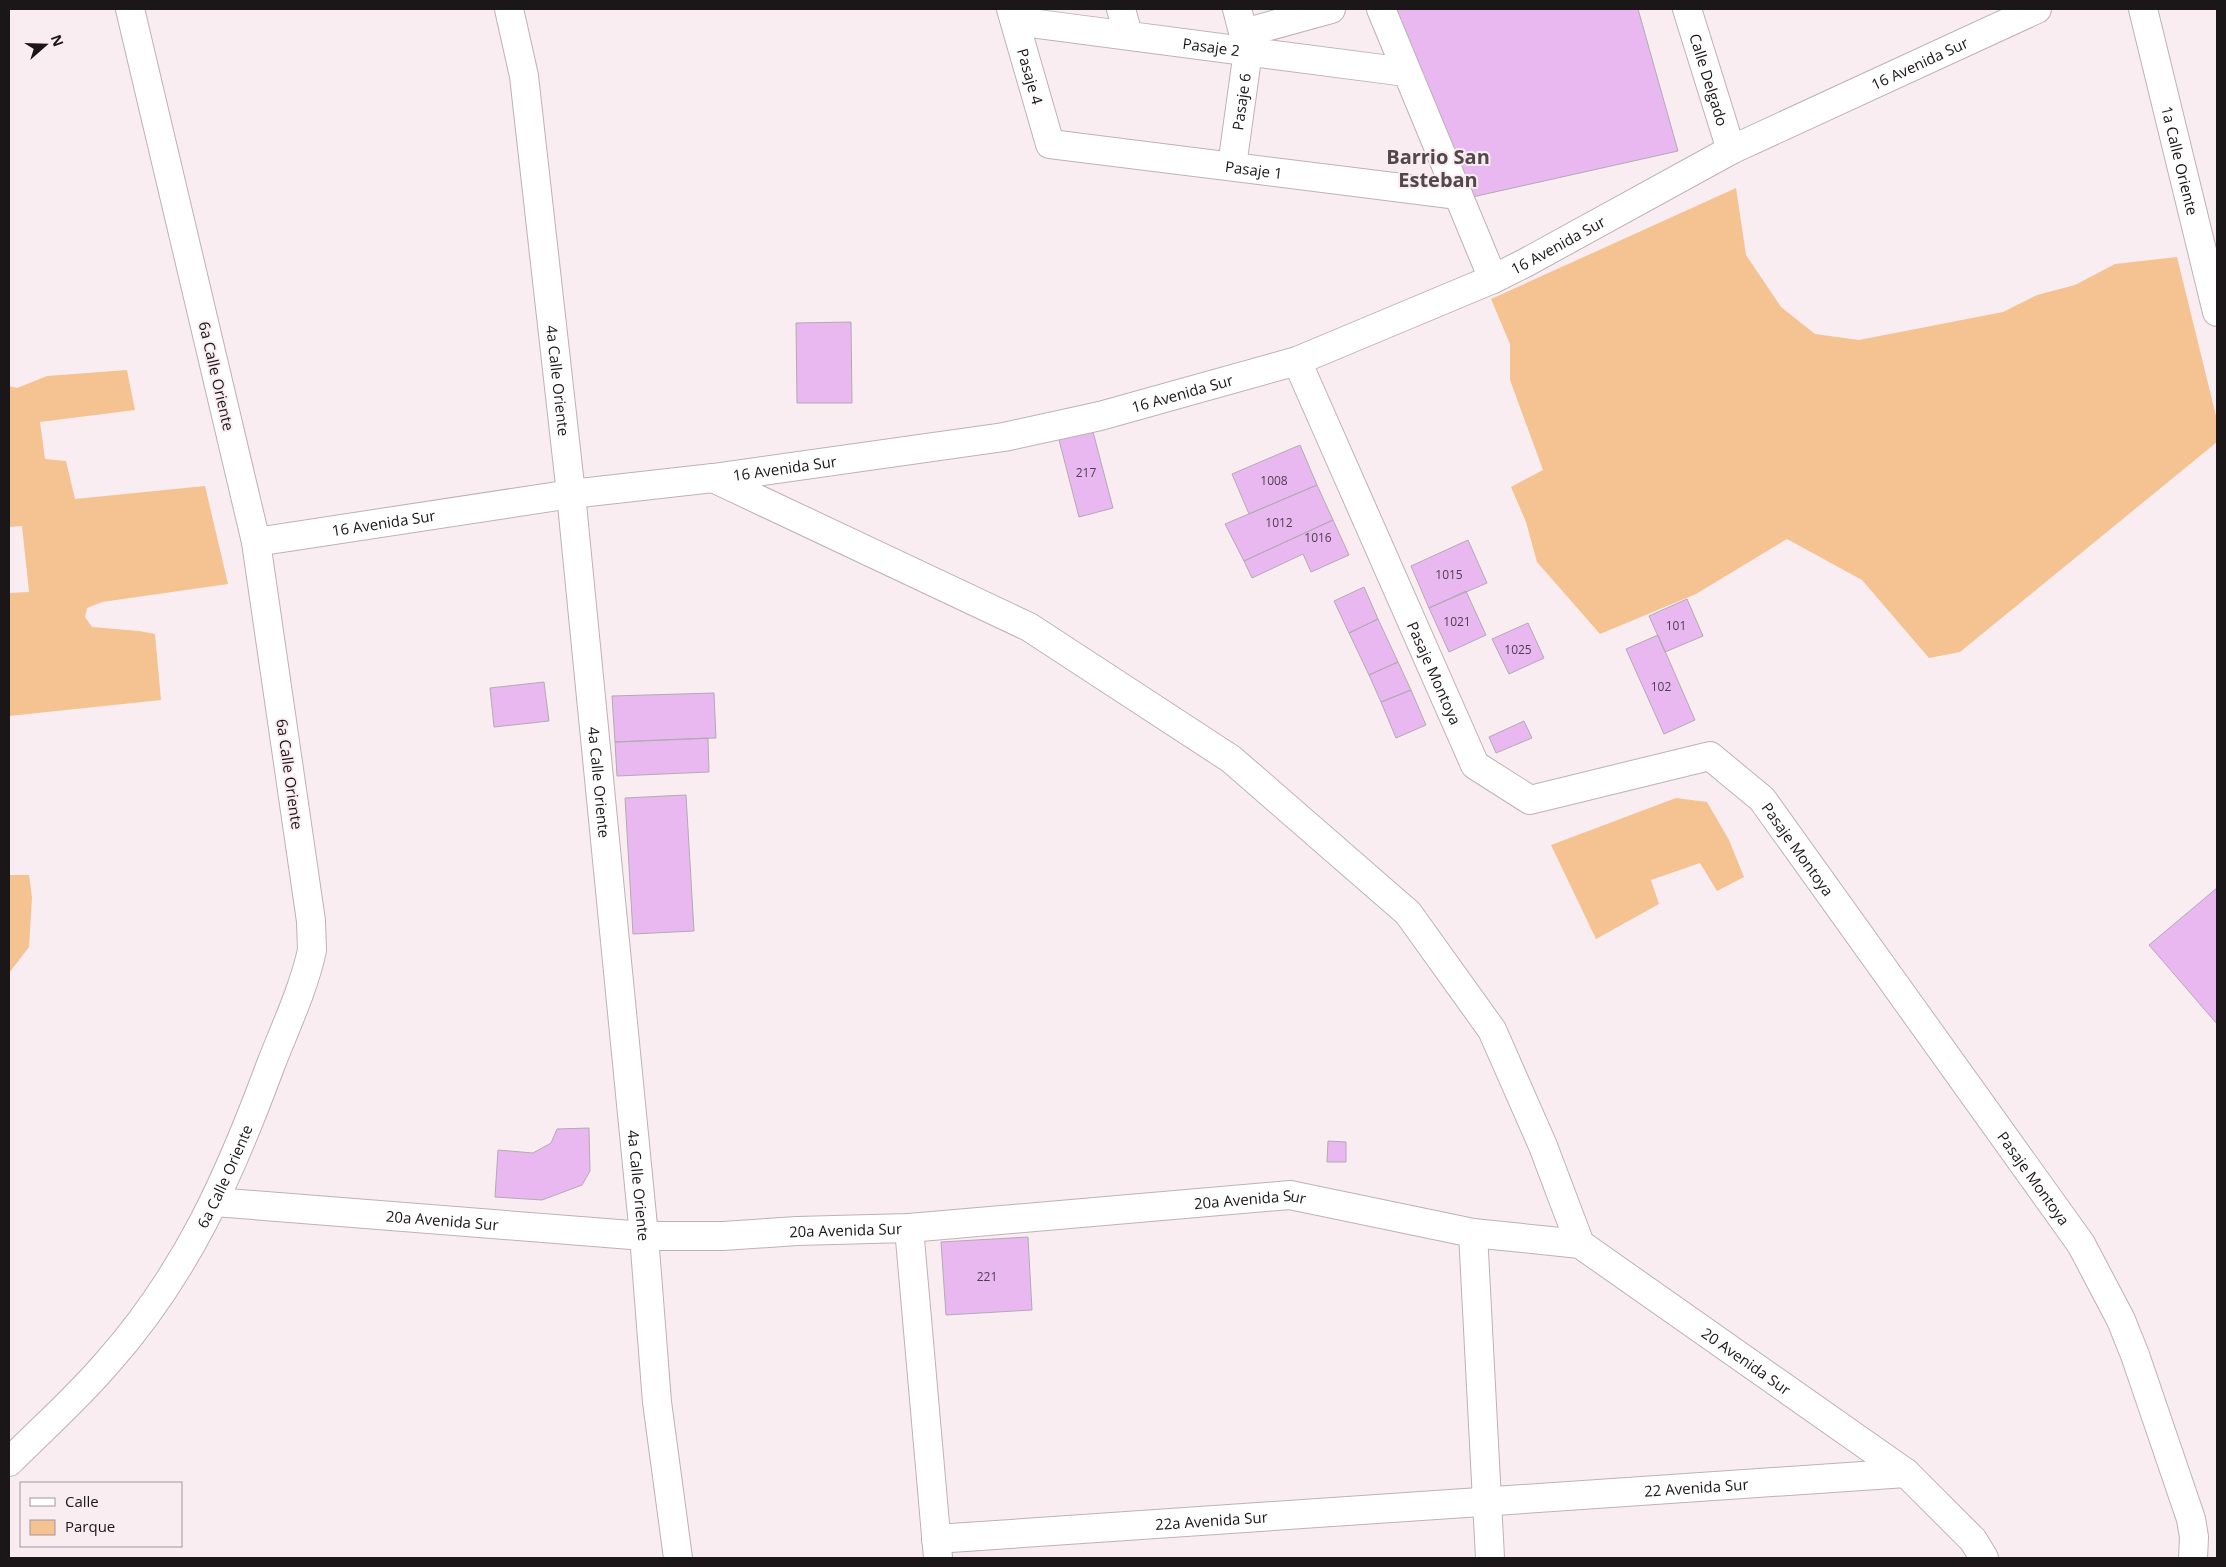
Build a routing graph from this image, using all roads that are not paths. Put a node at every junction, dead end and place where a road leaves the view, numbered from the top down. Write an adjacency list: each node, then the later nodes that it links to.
1 (130, 9): 22 (street, 6a Calle Oriente)
2 (509, 9): 21 (street, 4a Calle Oriente)
3 (1121, 9): 11 (street)
4 (1331, 9): 10 (street)
5 (1381, 9): 12 (street)
6 (1687, 9): 14 (street, Calle Delgado)
7 (2037, 9): 14 (street, 16 Avenida Sur)
8 (2143, 9): 18 (street, 1a Calle Oriente)
9 (1013, 15): 11 (street, Pasaje 2); 13 (street, Pasaje 4)
10 (1243, 31): 11 (street, Pasaje 2); 12 (street, Pasaje 2); 15 (street, Pasaje 6)
11 (1128, 35)
12 (1406, 72): 16 (street)
13 (1050, 144): 15 (street, Pasaje 1)
14 (1730, 150): 17 (street, 16 Avenida Sur)
15 (1232, 166): 16 (street, Pasaje 1)
16 (1458, 195): 17 (street)
17 (1493, 279): 19 (street, 16 Avenida Sur)
18 (2217, 312)
19 (1297, 361): 20 (street, 16 Avenida Sur); 35 (street, Pasaje Montoya)
20 (713, 478): 21 (street, 16 Avenida Sur); 27 (street)
21 (572, 494): 22 (street, 16 Avenida Sur); 26 (street, 4a Calle Oriente)
22 (256, 542): 23 (street, 6a Calle Oriente)
23 (215, 1202): 26 (street, 20a Avenida Sur); 28 (street, 6a Calle Oriente)
24 (910, 1228): 25 (street, 20a Avenida Sur); 26 (street, 20a Avenida Sur); 31 (street)
25 (1473, 1233): 27 (street, 20 Avenida Sur); 30 (street)
26 (644, 1236): 32 (street, 4a Calle Oriente)
27 (1580, 1244): 29 (street, 20 Avenida Sur)
28 (9, 1462)
29 (1906, 1473): 30 (street, 22 Avenida Sur); 34 (street, 20 Avenida Sur)
30 (1487, 1501): 31 (street, 22a Avenida Sur); 33 (street)
31 (937, 1549)
32 (678, 1558)
33 (1490, 1558)
34 (1984, 1558)
35 (2193, 1558)

